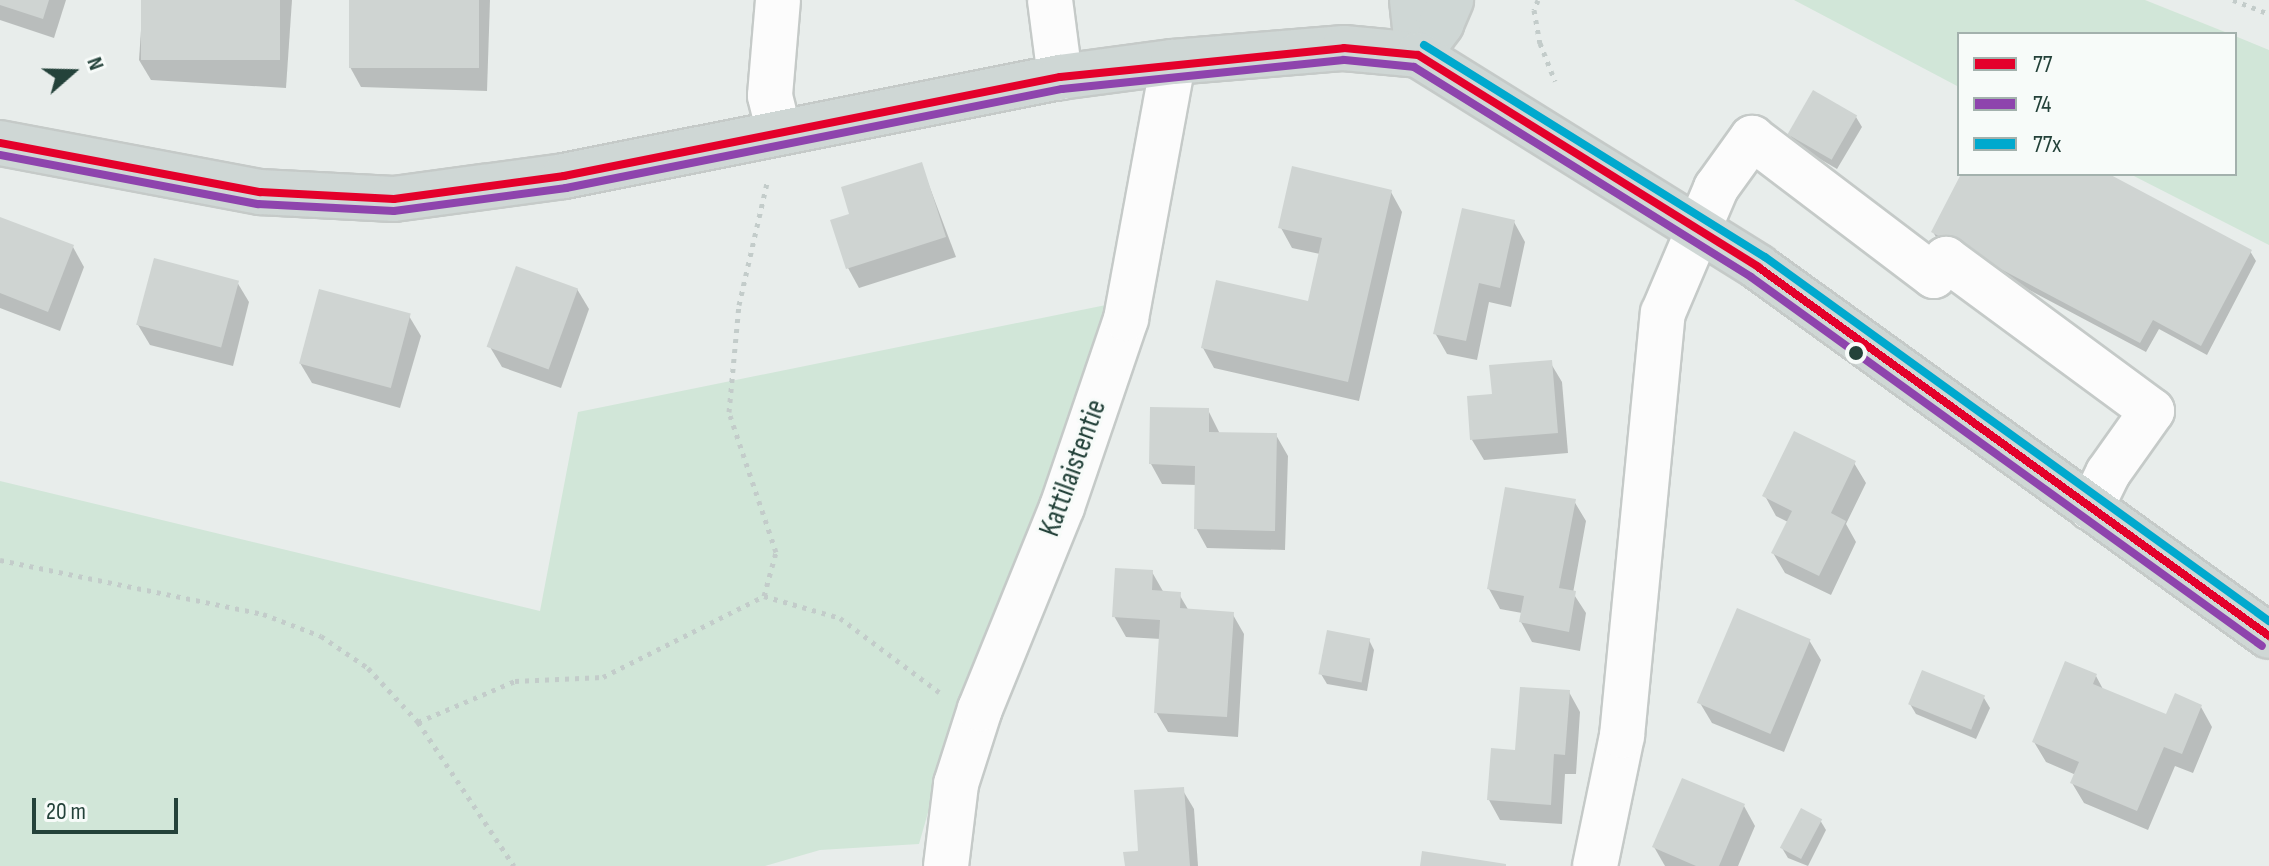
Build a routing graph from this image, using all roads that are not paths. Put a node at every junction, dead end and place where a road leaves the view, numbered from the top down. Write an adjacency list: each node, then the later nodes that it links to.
1 (778, 0): 8 (street)
2 (1050, 0): 7 (street)
3 (1412, 0): 5 (main road)
4 (1451, 0): 5 (main road)
5 (1418, 55): 6 (main road); 10 (main road)
6 (1173, 62): 7 (main road); 13 (street, Kattilaistentie)
7 (1060, 77): 8 (main road)
8 (779, 132): 9 (main road)
9 (0, 143)
10 (1696, 228): 11 (main road); 11 (street); 14 (street)
11 (2091, 508): 12 (main road)
12 (2269, 636)
13 (946, 866)
14 (1595, 866)

